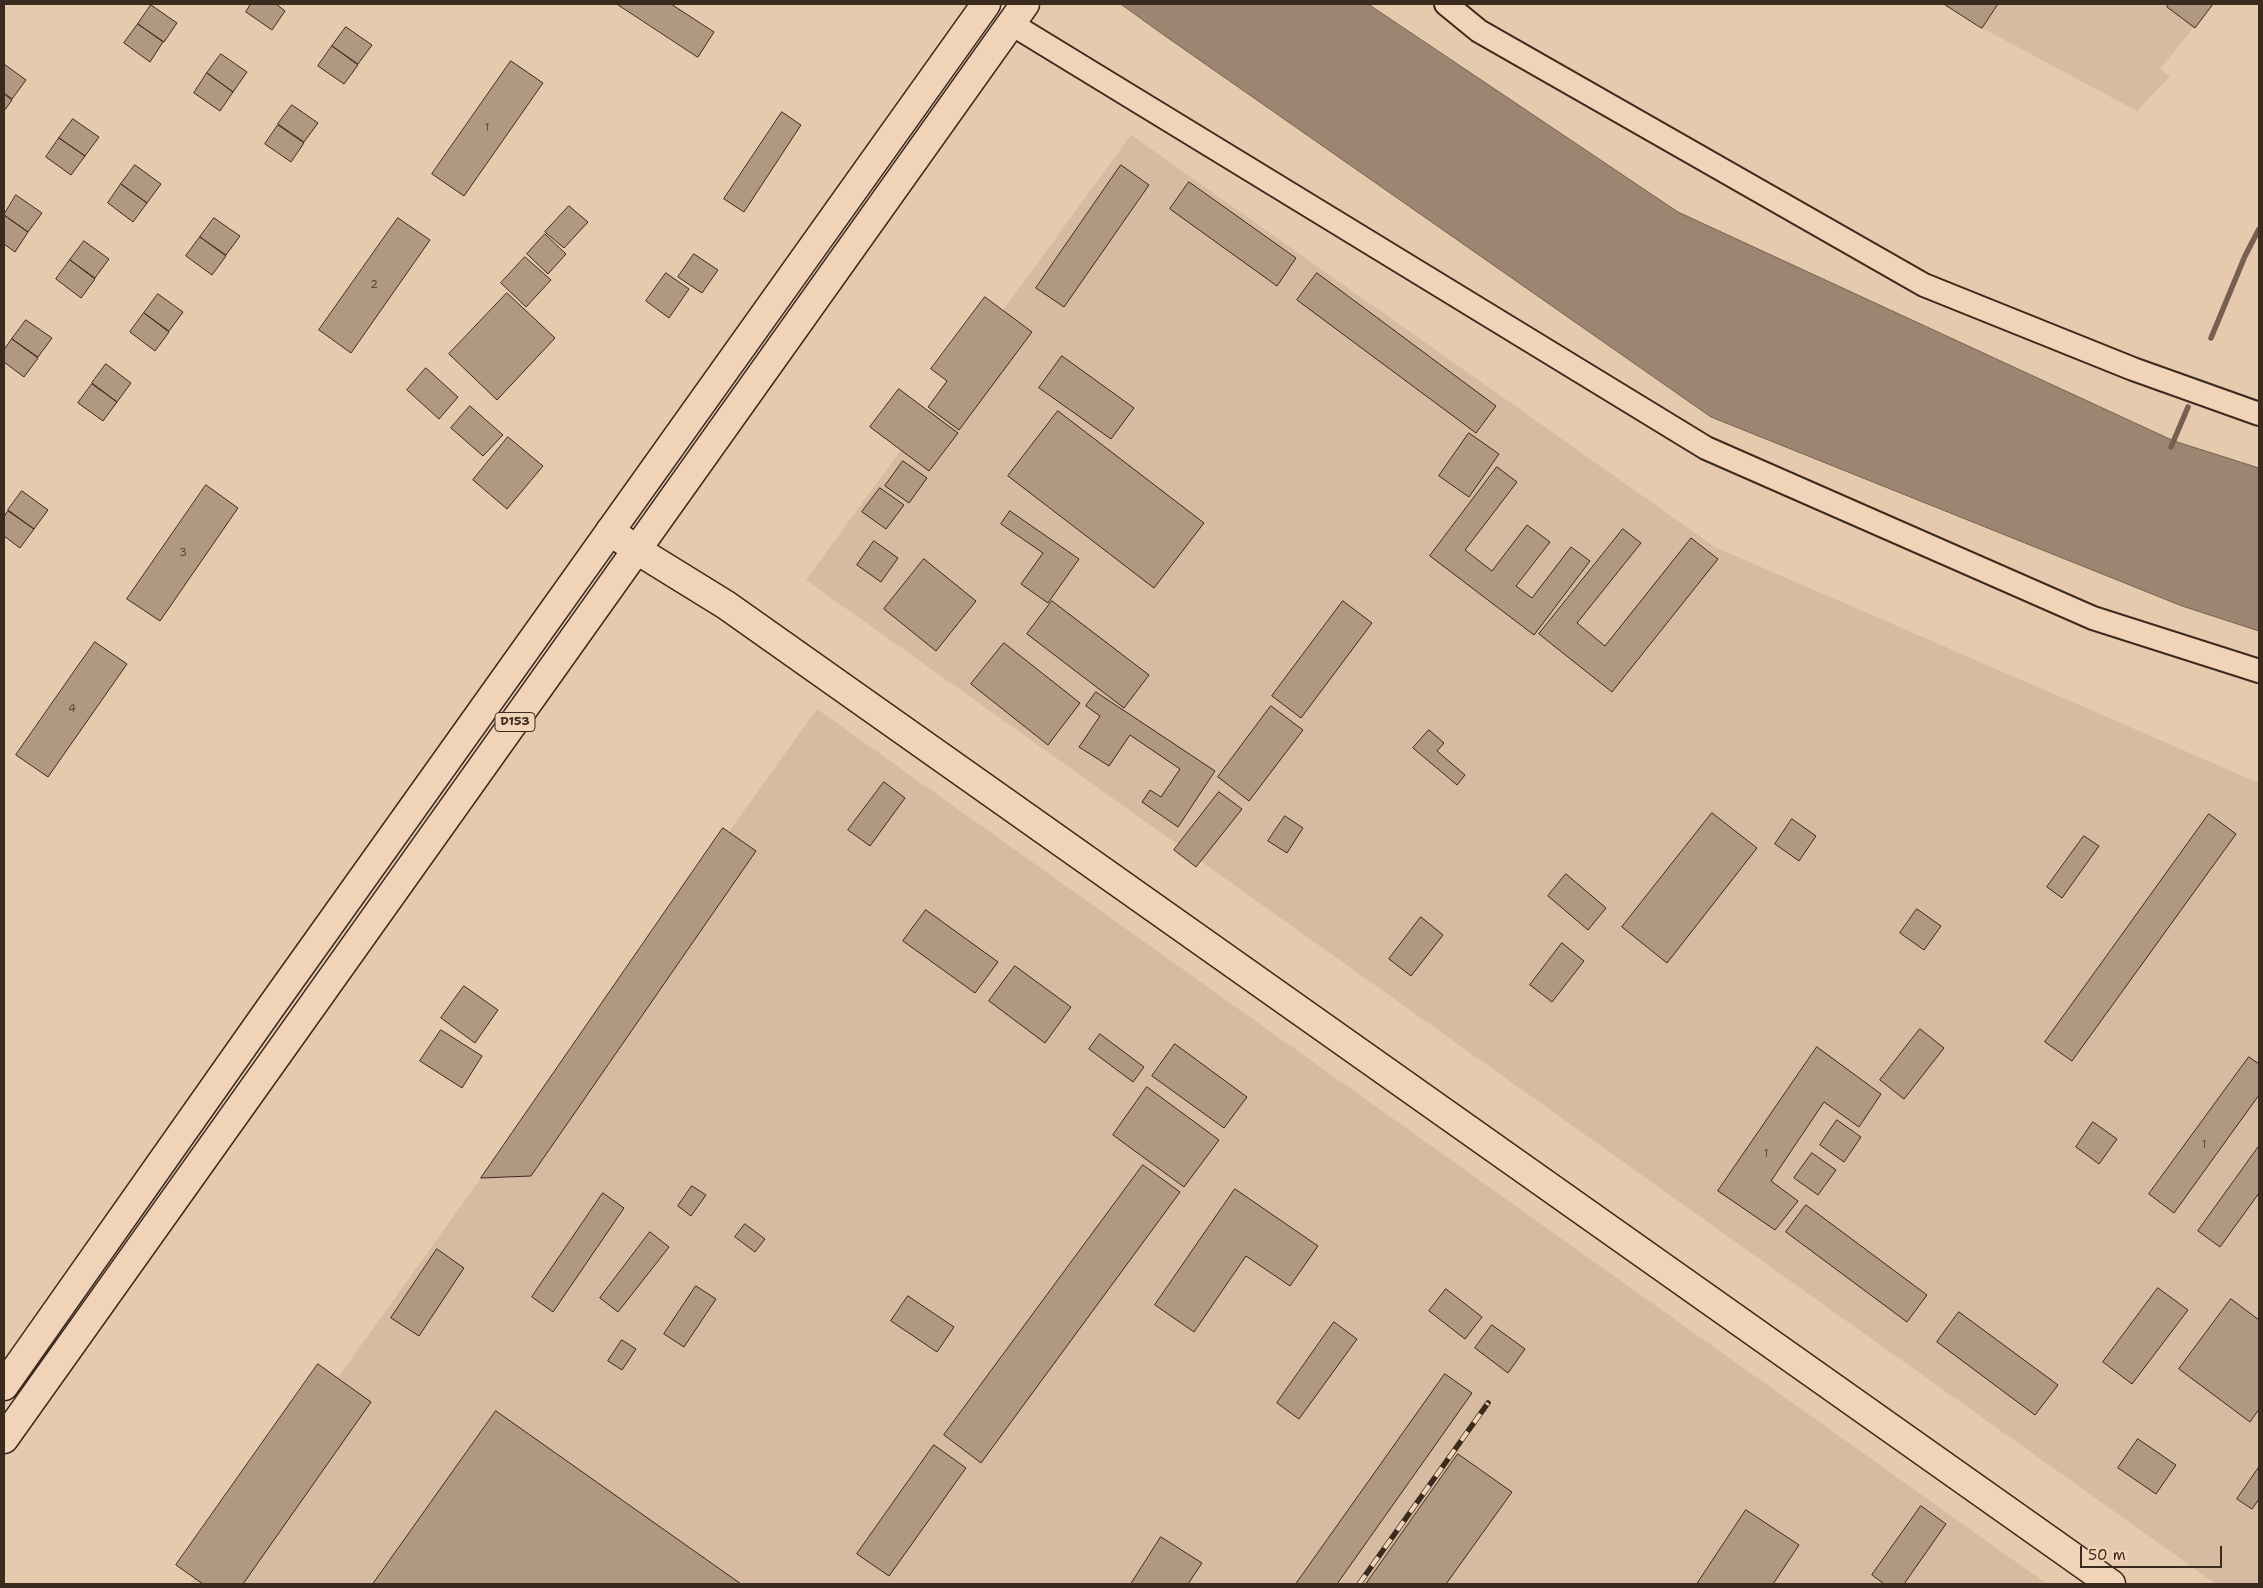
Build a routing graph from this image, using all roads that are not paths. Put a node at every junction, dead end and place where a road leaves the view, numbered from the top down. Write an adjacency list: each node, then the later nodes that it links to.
1 (986, 4): 5 (main road, D153)
2 (1446, 4): 4 (street)
3 (1018, 13): 6 (main road, D153); 7 (street)
4 (2259, 414)
5 (610, 531): 6 (main road); 8 (main road, D153)
6 (637, 550): 9 (main road, D153); 10 (main road)
7 (2259, 671)
8 (4, 1386)
9 (4, 1439)
10 (2111, 1584)

